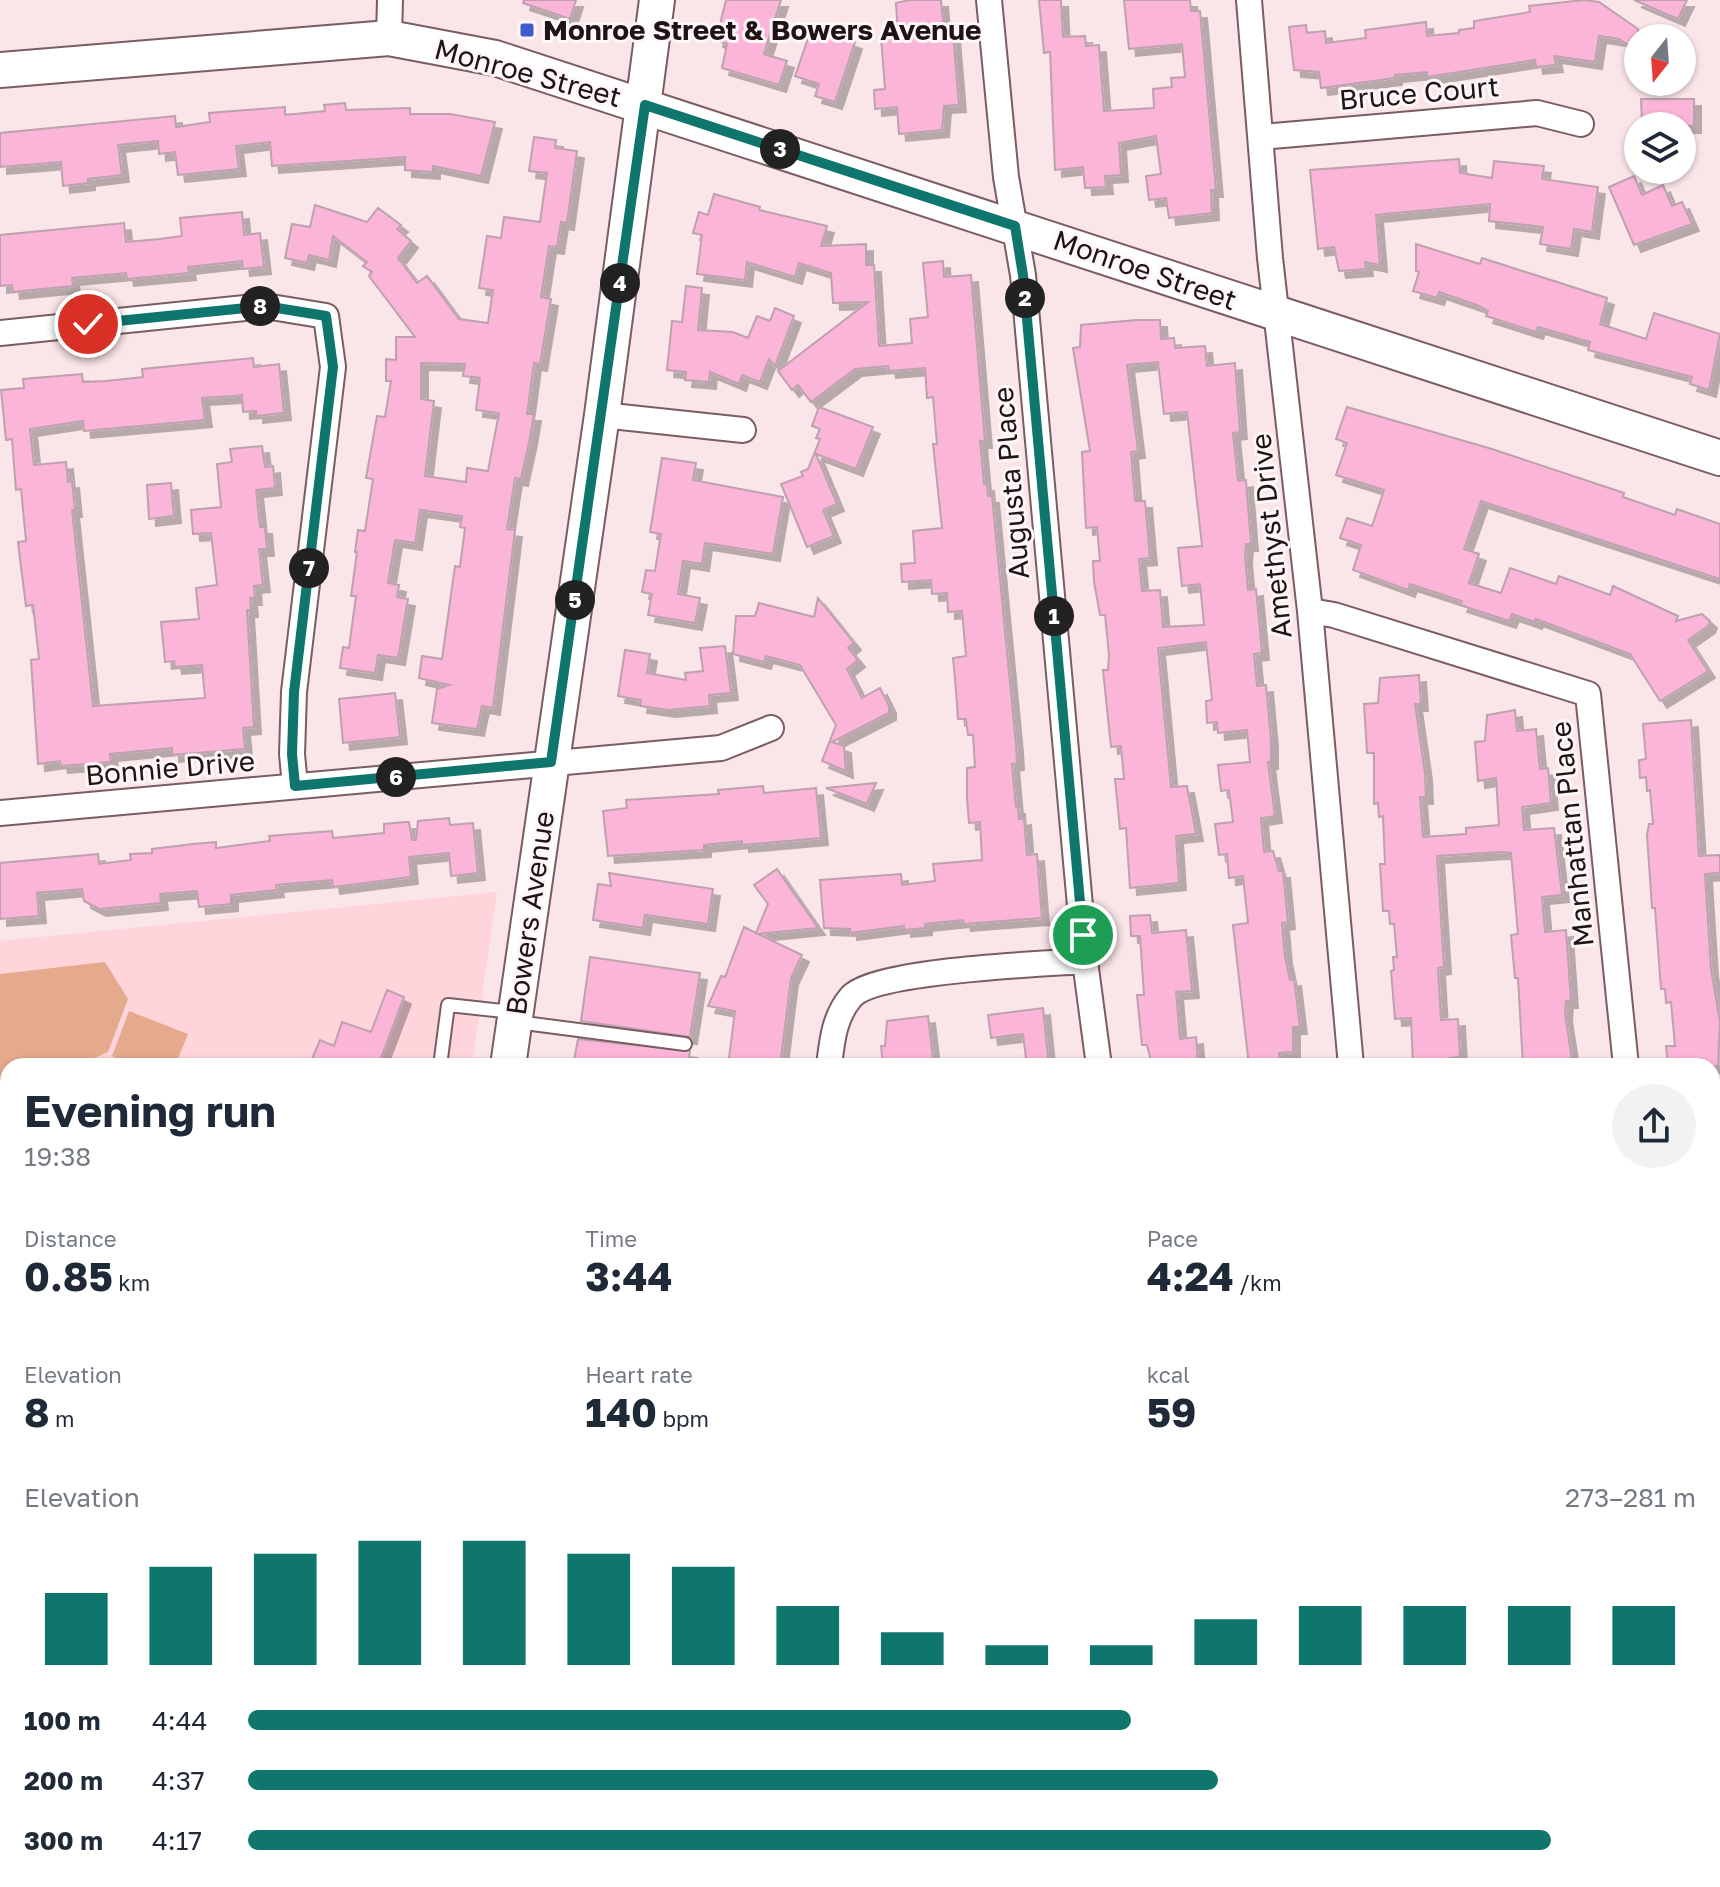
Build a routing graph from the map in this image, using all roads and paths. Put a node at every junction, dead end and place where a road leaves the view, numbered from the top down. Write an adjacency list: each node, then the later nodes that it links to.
1 (390, 0): 5 (street)
2 (657, 0): 7 (main road, Bowers Avenue)
3 (989, 0): 10 (street, Augusta Place)
4 (1249, 0): 9 (street, Amethyst Drive)
5 (389, 38): 6 (main road, Monroe Street); 7 (main road, Monroe Street)
6 (0, 70)
7 (645, 105): 10 (main road, Monroe Street); 13 (main road, Bowers Avenue)
8 (1581, 124): 9 (street, Bruce Court)
9 (1262, 137): 11 (street, Amethyst Drive)
10 (1015, 226): 11 (main road, Monroe Street); 21 (street, Augusta Place)
11 (1277, 314): 15 (main road, Monroe Street); 16 (street, Amethyst Drive)
12 (0, 333): 19 (street)
13 (602, 415): 14 (street); 18 (main road, Bowers Avenue)
14 (743, 430)
15 (1720, 458)
16 (1310, 611): 28 (street, Amethyst Drive); 29 (street, Manhattan Place)
17 (771, 728): 18 (street, Bonnie Drive)
18 (551, 762): 19 (street, Bonnie Drive); 22 (main road, Bowers Avenue)
19 (295, 786): 20 (street, Bonnie Drive)
20 (0, 811)
21 (1085, 961): 26 (street); 27 (street, Augusta Place)
22 (515, 1017): 23 (lane); 24 (lane); 25 (main road, Bowers Avenue)
23 (685, 1044)
24 (441, 1058)
25 (509, 1058)
26 (830, 1058)
27 (1098, 1058)
28 (1350, 1058)
29 (1625, 1058)

